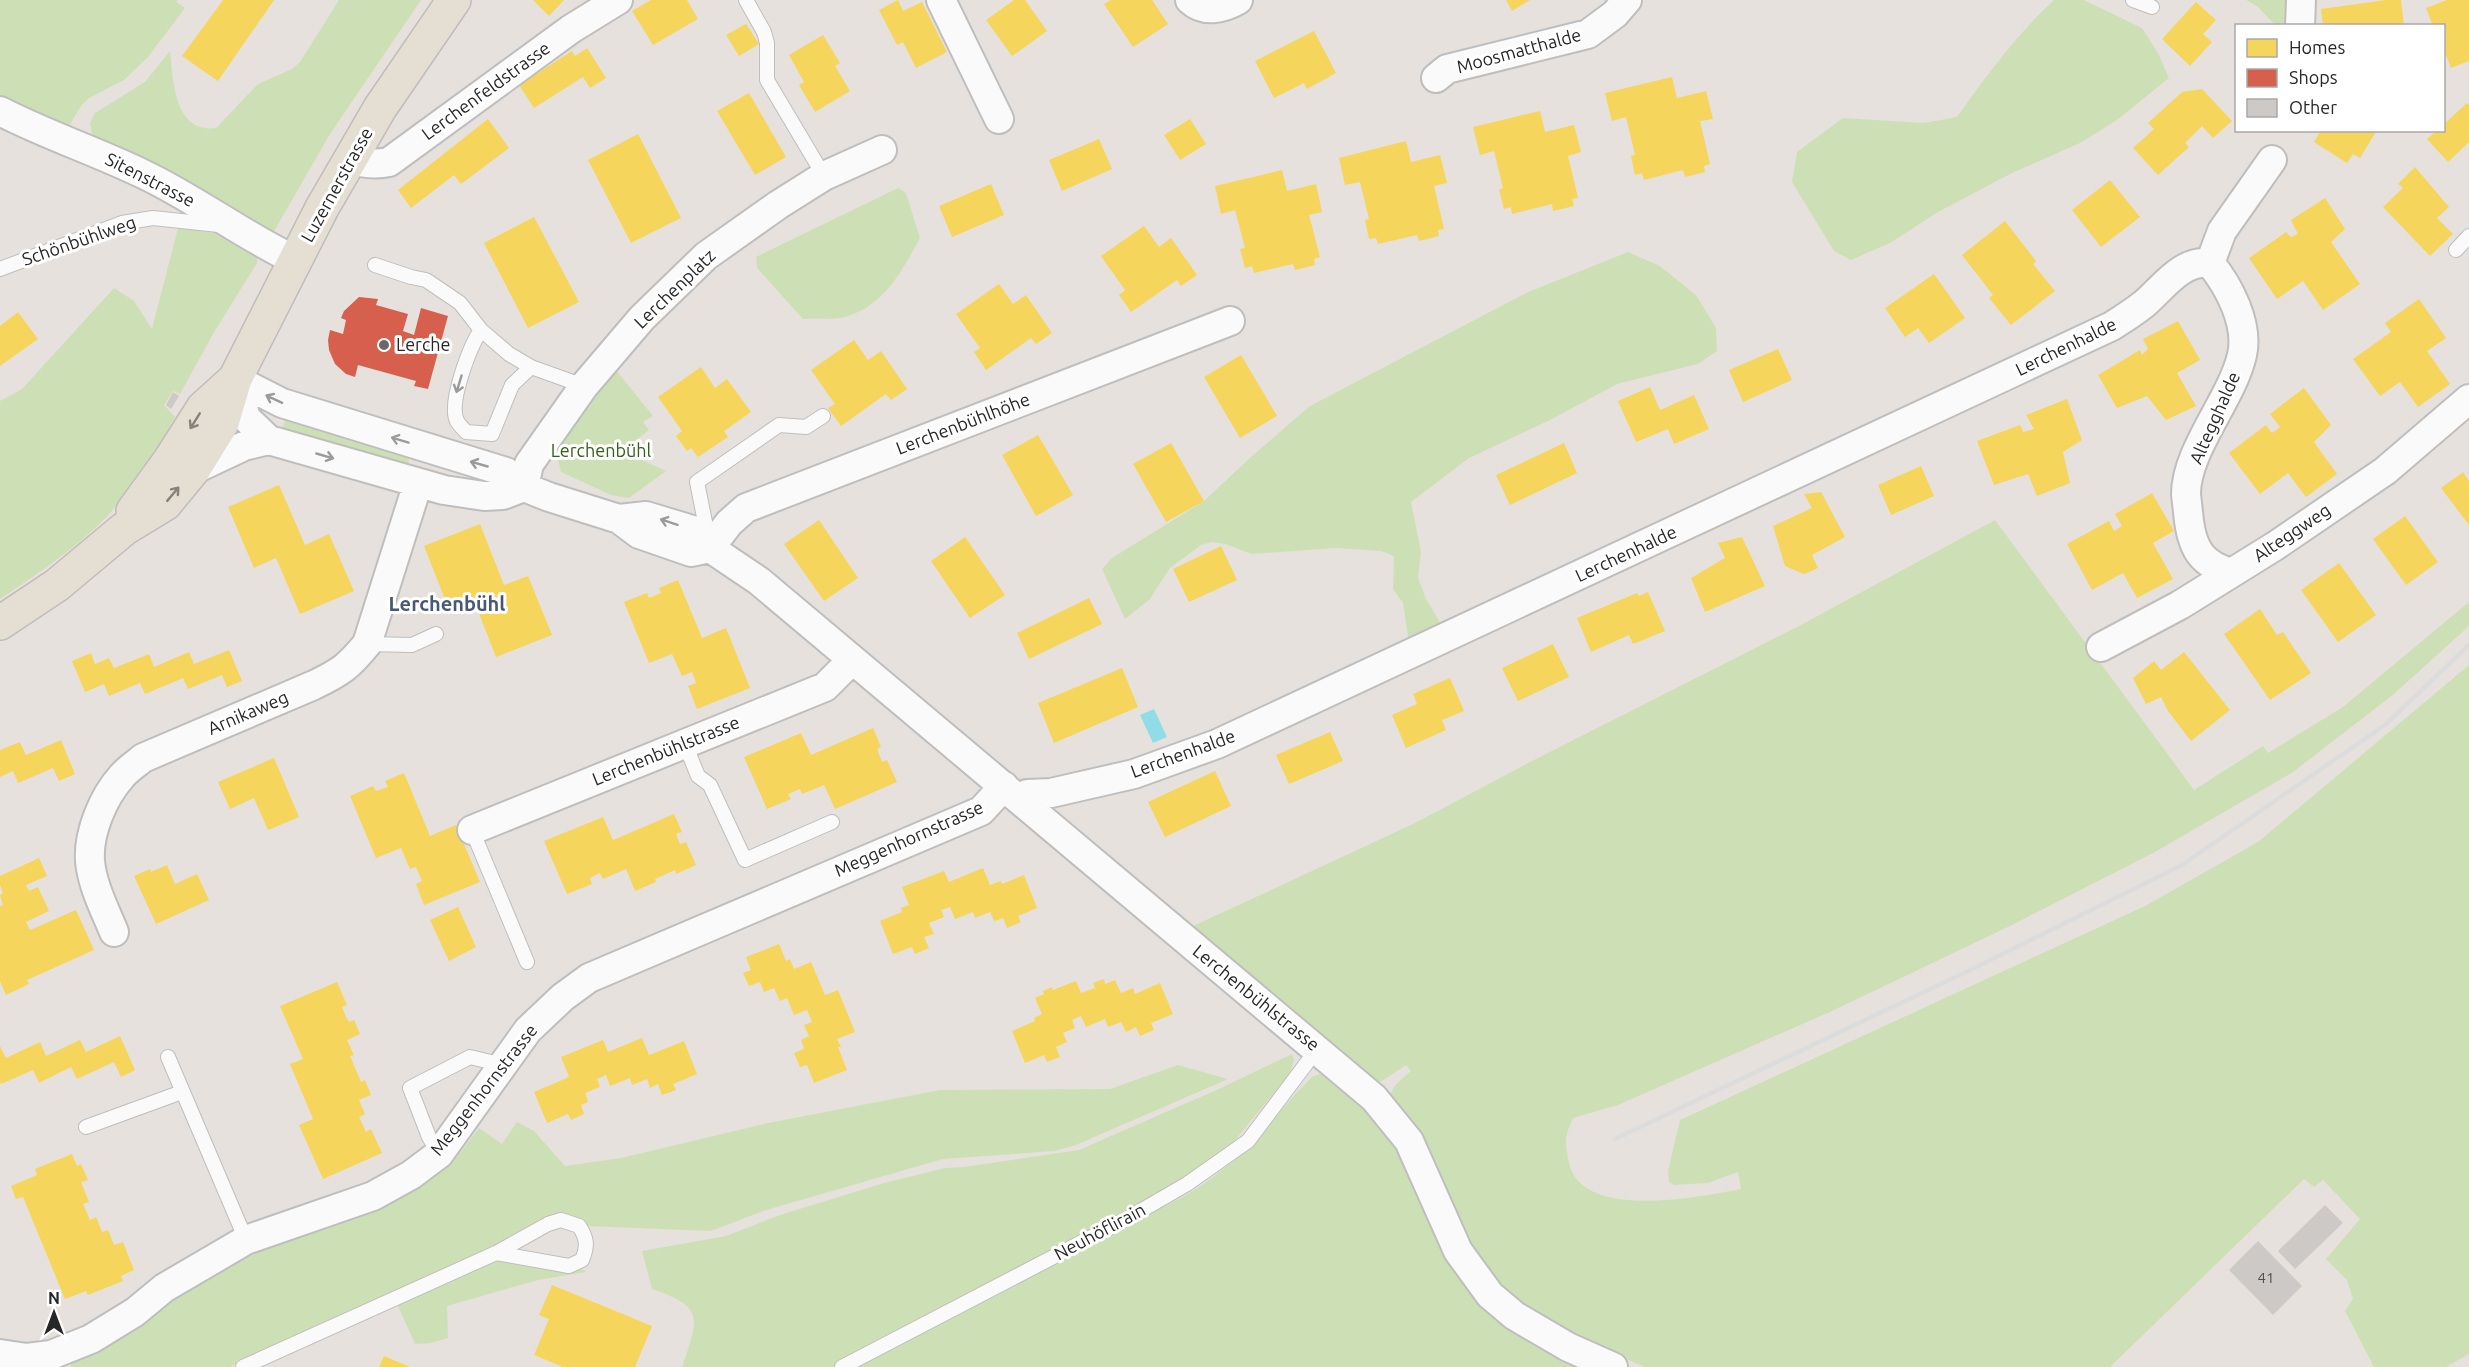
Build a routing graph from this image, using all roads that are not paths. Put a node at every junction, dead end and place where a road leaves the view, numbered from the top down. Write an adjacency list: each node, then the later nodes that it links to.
1 (454, 0): 16 (main road, Luzernerstrasse)
2 (618, 0): 16 (street, Lerchenfeldstrasse)
3 (746, 0): 18 (lane)
4 (941, 0): 14 (street)
5 (1190, 0): 6 (street)
6 (1238, 0)
7 (1627, 0): 12 (street, Moosmatthalde)
8 (2133, 0): 10 (lane)
9 (2301, 0): 11 (street)
10 (2152, 7)
11 (2300, 24)
12 (1436, 78)
13 (0, 111): 19 (street, Sitenstrasse)
14 (999, 119)
15 (882, 150): 18 (street, Lerchenplatz)
16 (350, 159): 22 (main road, Luzernerstrasse)
17 (2272, 160): 23 (street)
18 (824, 176): 30 (street, Lerchenplatz)
19 (230, 224): 22 (street, Sitenstrasse); 25 (lane, Schönbühlweg)
20 (2469, 236): 21 (lane)
21 (2456, 250)
22 (295, 260): 29 (main road, Luzernerstrasse)
23 (2210, 263): 39 (street, Altegghalde); 46 (street, Lerchenhalde)
24 (375, 265): 27 (lane)
25 (0, 268)
26 (1230, 321): 38 (street, Lerchenbühlhöhe)
27 (481, 330): 28 (lane); 28 (lane, one-way to 28)
28 (531, 367): 30 (lane)
29 (235, 379): 33 (street); 34 (street, one-way to 29); 35 (main road, Luzernerstrasse); 37 (main road, Luzernerstrasse, one-way to 37)
30 (584, 386): 36 (street, Lerchenplatz)
31 (2469, 399): 39 (street, Alteggweg)
32 (823, 416): 38 (lane)
33 (269, 440): 34 (street, one-way to 34); 35 (street)
34 (425, 464): 36 (street); 42 (street, Arnikaweg)
35 (193, 470): 37 (main road, Luzernerstrasse, one-way to 35)
36 (524, 487): 38 (street)
37 (124, 529): 40 (main road, Luzernerstrasse)
38 (710, 548): 44 (street, Lerchenbühlstrasse)
39 (2231, 573): 43 (street, Alteggweg)
40 (0, 623)
41 (436, 634): 42 (lane)
42 (367, 644): 49 (street, Arnikaweg)
43 (2101, 647)
44 (852, 660): 45 (street, Lerchenbühlstrasse); 46 (street, Lerchenbühlstrasse)
45 (685, 744): 47 (lane); 48 (street, Lerchenbühlstrasse)
46 (1012, 793): 51 (street, Lerchenbühlstrasse); 53 (street, Meggenhornstrasse)
47 (832, 822)
48 (472, 830): 50 (lane)
49 (114, 932)
50 (527, 962)
51 (1318, 1048): 61 (lane, Neuhöflirain); 62 (street, Lerchenbühlstrasse)
52 (168, 1057): 54 (lane)
53 (503, 1065): 56 (street, Meggenhornstrasse); 56 (lane)
54 (182, 1092): 55 (lane); 57 (lane)
55 (86, 1127)
56 (440, 1154): 57 (street, Meggenhornstrasse)
57 (246, 1240): 59 (street, Meggenhornstrasse)
58 (496, 1253): 58 (lane); 60 (lane)
59 (18, 1360)
60 (243, 1367)
61 (842, 1367)
62 (1612, 1367)

